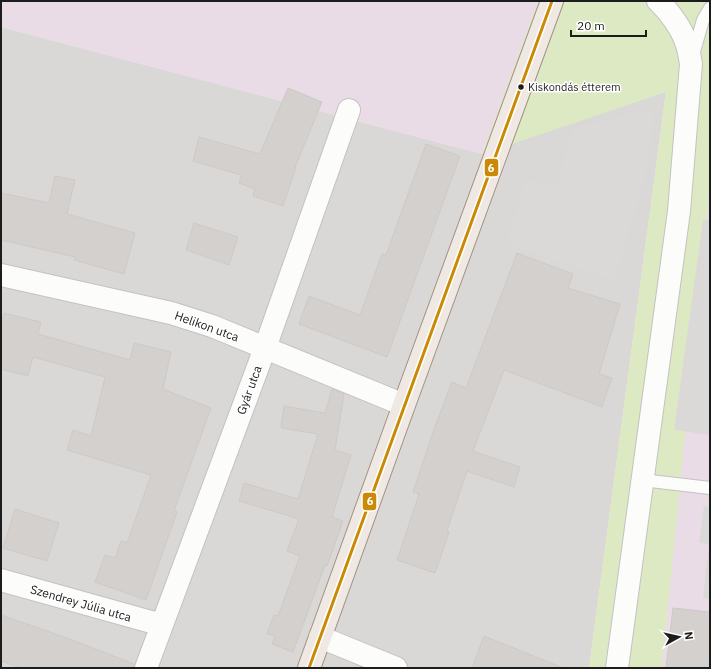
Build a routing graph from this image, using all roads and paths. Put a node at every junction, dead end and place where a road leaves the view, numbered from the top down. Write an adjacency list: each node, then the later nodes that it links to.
1 (552, 1): 8 (main road)
2 (658, 1): 4 (street)
3 (710, 8): 4 (lane)
4 (690, 64): 9 (street)
5 (349, 110): 7 (street, Gyár utca)
6 (1, 275): 7 (street, Helikon utca)
7 (265, 348): 8 (street, Helikon utca); 12 (street, Gyár utca)
8 (404, 405): 13 (main road)
9 (642, 480): 10 (lane); 17 (street)
10 (710, 488)
11 (1, 580): 12 (street, Szendrey Júlia utca)
12 (162, 625): 14 (street, Gyár utca)
13 (320, 637): 15 (main road); 16 (street)
14 (146, 668)
15 (309, 668)
16 (396, 668)
17 (617, 668)

